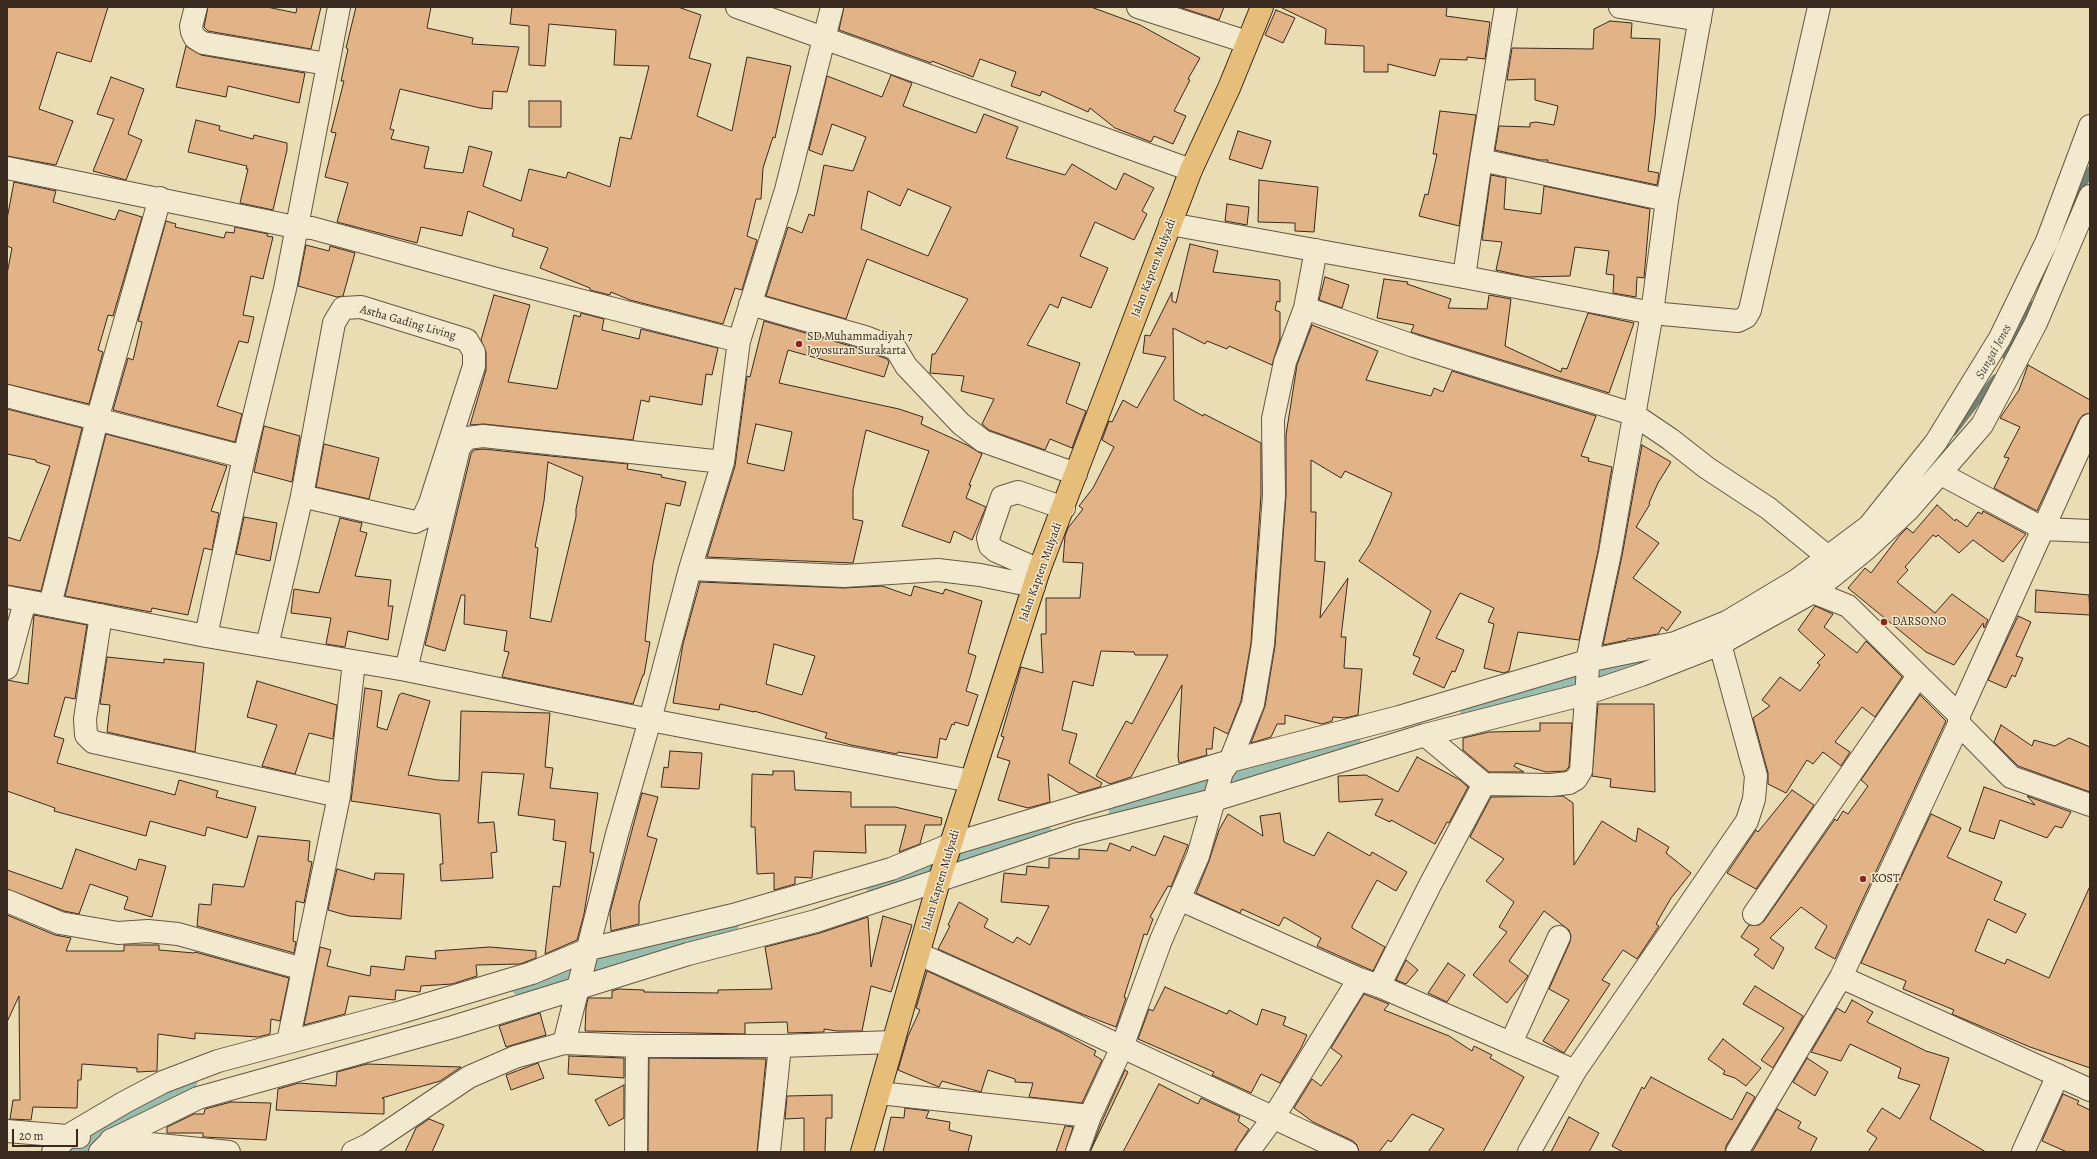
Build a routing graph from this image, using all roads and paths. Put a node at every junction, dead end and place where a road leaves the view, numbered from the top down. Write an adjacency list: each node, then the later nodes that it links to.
1 (196, 7): 13 (street)
2 (339, 7): 13 (street)
3 (737, 7): 11 (street)
4 (832, 7): 11 (street)
5 (1138, 7): 12 (street)
6 (1262, 7): 12 (main road, Jalan Kapten Mulyadi)
7 (1506, 7): 15 (street)
8 (1620, 7): 10 (street)
9 (1819, 7): 27 (street)
10 (1701, 13): 20 (street)
11 (825, 37): 17 (street); 25 (street)
12 (1247, 42): 17 (main road, Jalan Kapten Mulyadi)
13 (327, 64): 22 (street)
14 (2090, 126): 41 (street)
15 (1481, 160): 20 (street); 24 (street)
16 (7, 168): 19 (street)
17 (1191, 170): 21 (main road, Jalan Kapten Mulyadi)
18 (2090, 196): 36 (street)
19 (160, 198): 22 (street); 31 (street)
20 (1667, 200): 27 (street)
21 (1170, 224): 23 (street); 35 (main road, Jalan Kapten Mulyadi)
22 (295, 227): 28 (street); 33 (street)
23 (1316, 250): 24 (street); 26 (street)
24 (1464, 277): 27 (street)
25 (750, 304): 28 (street); 35 (street)
26 (1305, 308): 30 (street); 60 (street)
27 (1652, 314): 30 (street)
28 (739, 341): 34 (street)
29 (7, 396): 31 (street)
30 (1633, 414): 41 (street); 55 (street)
31 (97, 420): 33 (street); 46 (street)
32 (2090, 425): 39 (street)
33 (244, 457): 48 (street)
34 (723, 462): 42 (street); 53 (street)
35 (1076, 474): 38 (main road, Jalan Kapten Mulyadi)
36 (1941, 474): 39 (street); 44 (street)
37 (310, 498): 50 (street, Astha Gading Living)
38 (1064, 508): 43 (main road, Jalan Kapten Mulyadi); 43 (street)
39 (2044, 529): 40 (street); 57 (street)
40 (2090, 530)
41 (1828, 556): 55 (street)
42 (690, 569): 43 (street); 56 (street)
43 (1037, 578): 59 (main road, Jalan Kapten Mulyadi)
44 (1813, 592): 49 (street); 54 (street)
45 (16, 599): 46 (street); 52 (street)
46 (50, 605): 47 (street)
47 (101, 615): 48 (street); 62 (street)
48 (206, 636): 50 (street)
49 (1720, 644): 55 (street); 83 (street)
50 (267, 646): 51 (street)
51 (354, 662): 53 (street); 62 (street)
52 (7, 668)
53 (406, 670): 56 (street)
54 (1918, 676): 57 (street); 68 (street)
55 (1587, 678): 58 (street); 60 (street); 61 (street)
56 (650, 720): 59 (street); 70 (street)
57 (1959, 720): 63 (street); 73 (street)
58 (1425, 735): 60 (street); 61 (street)
59 (971, 781): 64 (main road, Jalan Kapten Mulyadi)
60 (1221, 781): 64 (street); 65 (street); 66 (street)
61 (1484, 784): 74 (street)
62 (338, 796): 72 (street)
63 (2090, 805)
64 (952, 847): 65 (main road, Jalan Kapten Mulyadi); 70 (street)
65 (940, 879): 71 (main road, Jalan Kapten Mulyadi); 75 (street)
66 (1179, 899): 74 (street); 82 (street)
67 (7, 901): 72 (street)
68 (1754, 914)
69 (1560, 937): 79 (street)
70 (587, 953): 75 (street); 76 (street)
71 (919, 954): 77 (main road, Jalan Kapten Mulyadi); 82 (street)
72 (303, 969): 76 (street)
73 (1841, 977): 84 (street); 102 (street)
74 (1369, 982): 79 (street); 88 (street)
75 (579, 984): 78 (street); 91 (street)
76 (288, 1042): 90 (street)
77 (893, 1042): 81 (street); 86 (main road, Jalan Kapten Mulyadi)
78 (564, 1043): 80 (street); 94 (street)
79 (1511, 1043): 83 (street)
80 (637, 1046): 81 (street); 95 (street)
81 (780, 1046): 96 (street)
82 (1122, 1047): 87 (street); 88 (street)
83 (1575, 1071): 101 (street)
84 (2058, 1076): 85 (street); 103 (street)
85 (2090, 1090)
86 (878, 1093): 87 (street); 97 (main road, Jalan Kapten Mulyadi)
87 (1090, 1116): 98 (street)
88 (1273, 1118): 99 (street); 100 (street)
89 (7, 1131): 90 (street)
90 (73, 1136): 91 (street); 92 (street)
91 (107, 1144): 93 (street)
92 (53, 1152)
93 (229, 1152)
94 (353, 1152)
95 (636, 1152)
96 (769, 1152)
97 (862, 1152)
98 (1077, 1152)
99 (1248, 1152)
100 (1347, 1152)
101 (1529, 1152)
102 (1737, 1152)
103 (2023, 1152)

